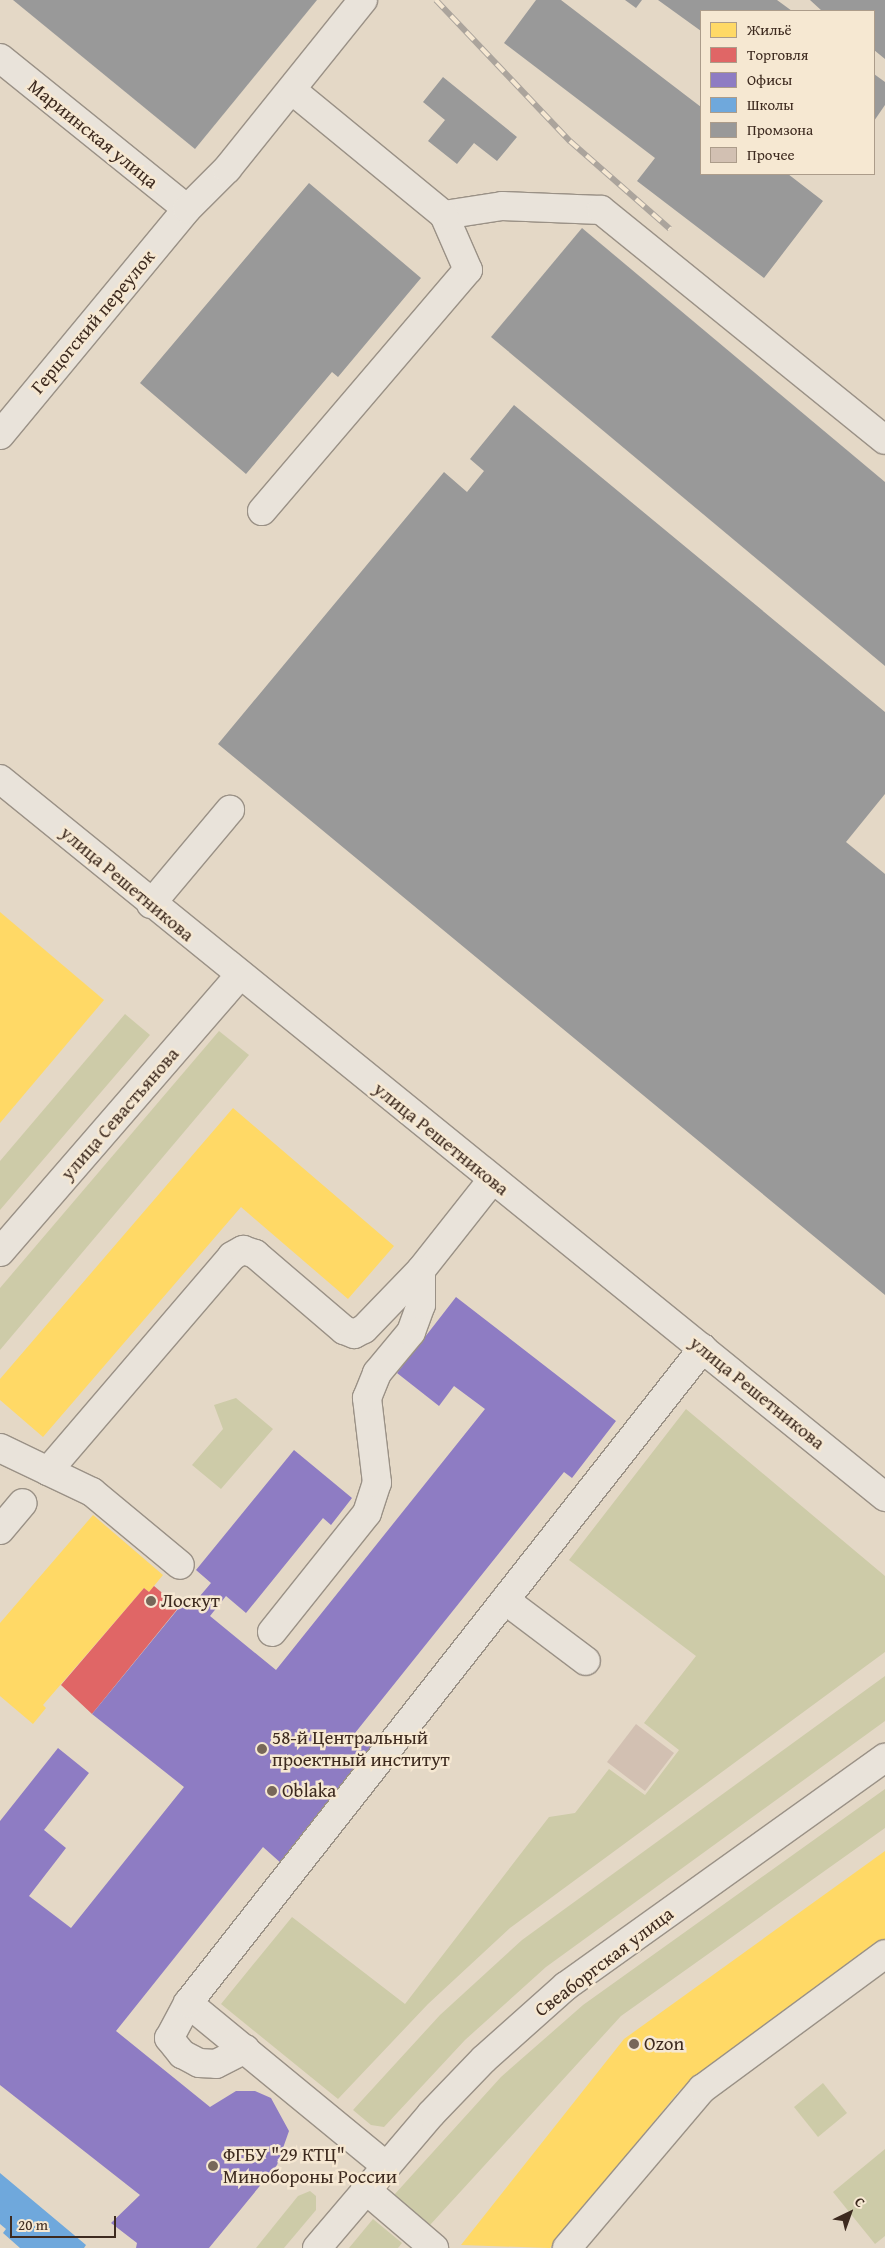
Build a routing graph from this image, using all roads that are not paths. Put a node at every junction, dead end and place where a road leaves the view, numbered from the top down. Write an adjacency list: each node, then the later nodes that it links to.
1 (362, 0): 3 (street, Герцогский переулок)
2 (0, 58): 4 (street, Мариинская улица)
3 (292, 90): 4 (street, Герцогский переулок); 5 (street)
4 (186, 209): 6 (street, Герцогский переулок)
5 (444, 215): 7 (street); 8 (street)
6 (0, 435)
7 (885, 440)
8 (262, 512)
9 (0, 779): 11 (street, улица Решетникова)
10 (230, 810): 11 (street)
11 (151, 904): 12 (street, улица Решетникова)
12 (239, 976): 13 (street, улица Решетникова); 14 (street, улица Севастьянова)
13 (492, 1180): 15 (street); 16 (street, улица Решетникова)
14 (0, 1252)
15 (420, 1270): 18 (street); 24 (street)
16 (703, 1348): 19 (street, улица Решетникова); 23 (street)
17 (0, 1448): 18 (street)
18 (48, 1471): 22 (street)
19 (885, 1497)
20 (23, 1503): 21 (street)
21 (0, 1530)
22 (180, 1565)
23 (505, 1600): 25 (street); 28 (street)
24 (272, 1632)
25 (586, 1661)
26 (885, 1758): 30 (street, Свеаборгская улица)
27 (885, 1954): 34 (street)
28 (188, 2003): 29 (street); 29 (street)
29 (245, 2049): 30 (street)
30 (385, 2165): 31 (street, Свеаборгская улица)
31 (364, 2189): 32 (street, Свеаборгская улица); 33 (street)
32 (317, 2248)
33 (434, 2248)
34 (567, 2248)

